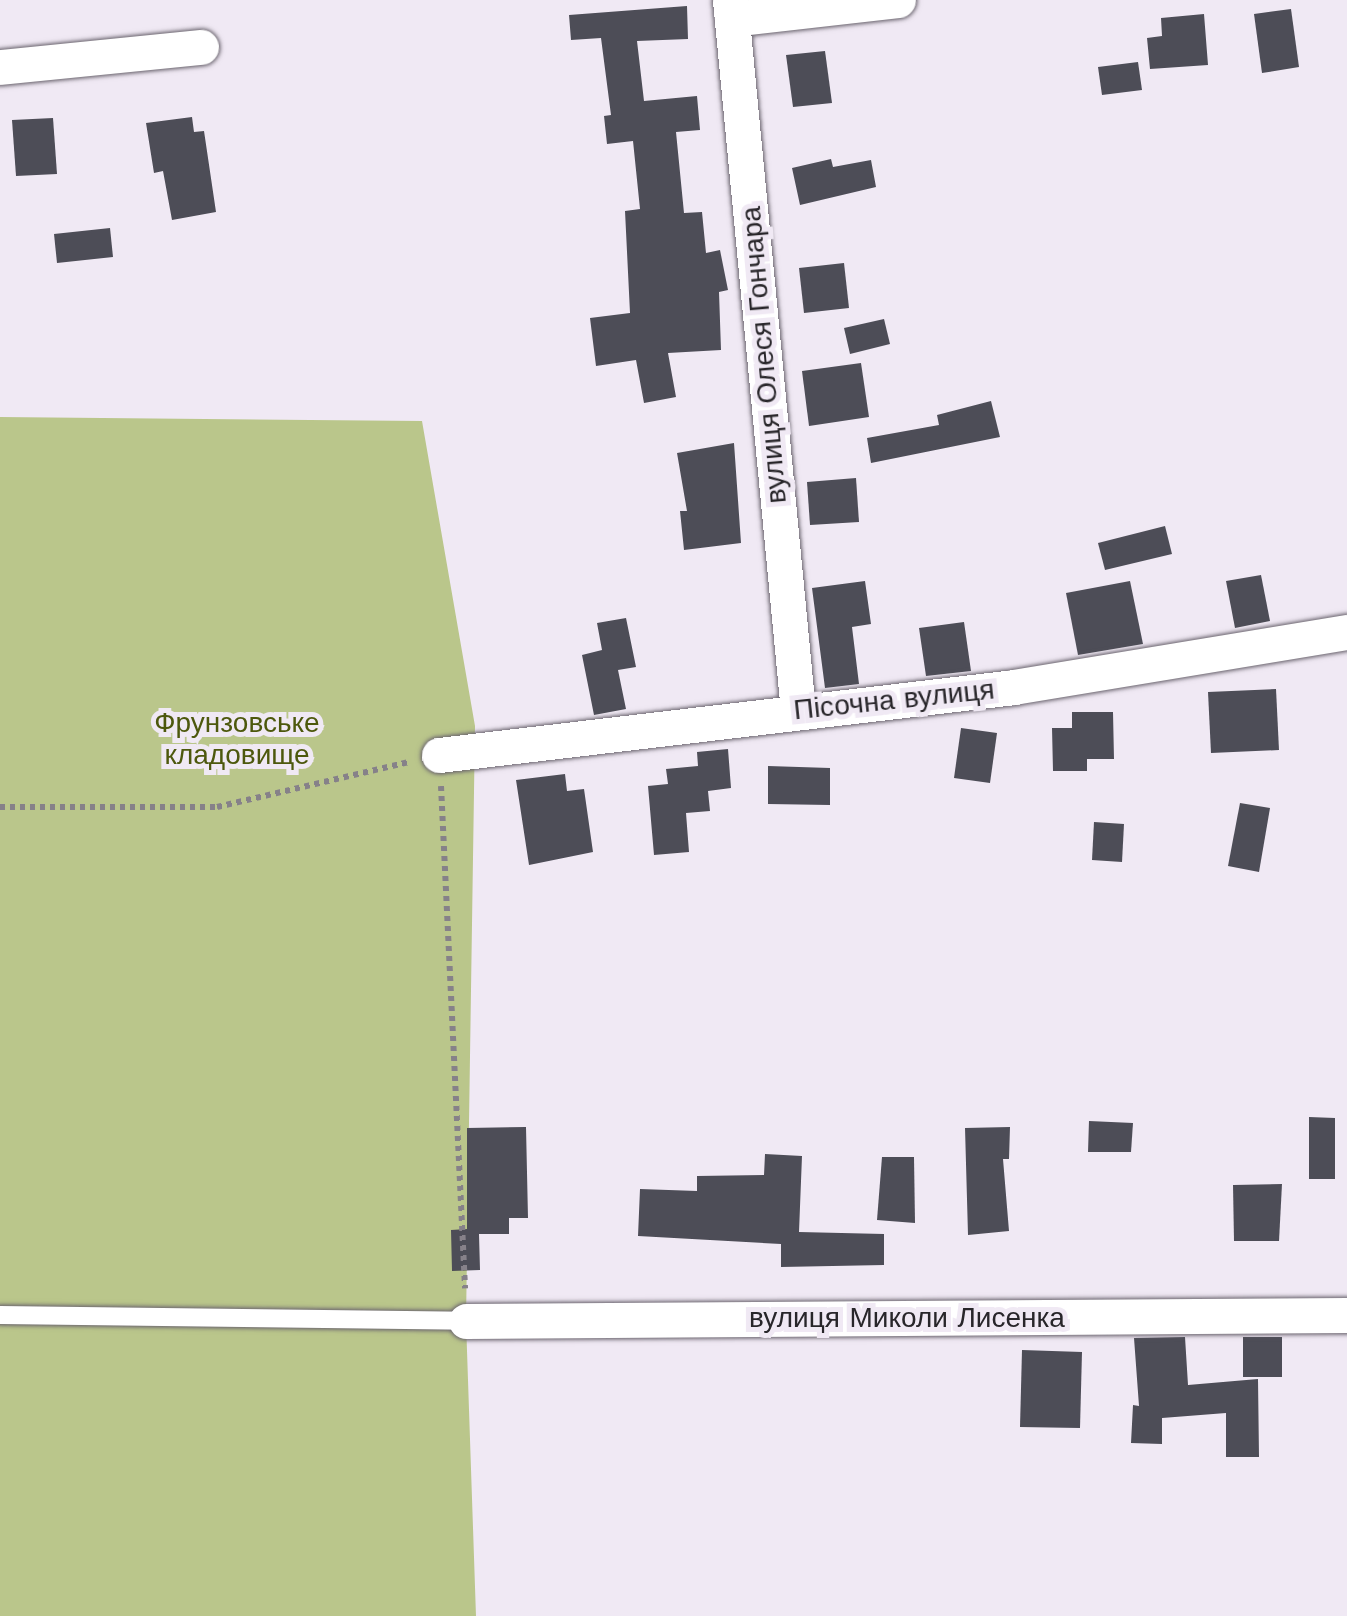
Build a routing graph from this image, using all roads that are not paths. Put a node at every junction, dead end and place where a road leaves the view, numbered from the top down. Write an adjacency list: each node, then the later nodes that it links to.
1 (898, 0): 2 (street)
2 (731, 10): 6 (street, вулиця Олеся Гончара)
3 (201, 47): 4 (street)
4 (0, 67)
5 (1347, 632): 6 (street, Пісочна вулиця)
6 (798, 711): 7 (street, Пісочна вулиця)
7 (439, 755)
8 (0, 1315): 10 (lane)
9 (1347, 1315): 10 (street, вулиця Миколи Лисенка)
10 (466, 1320)

